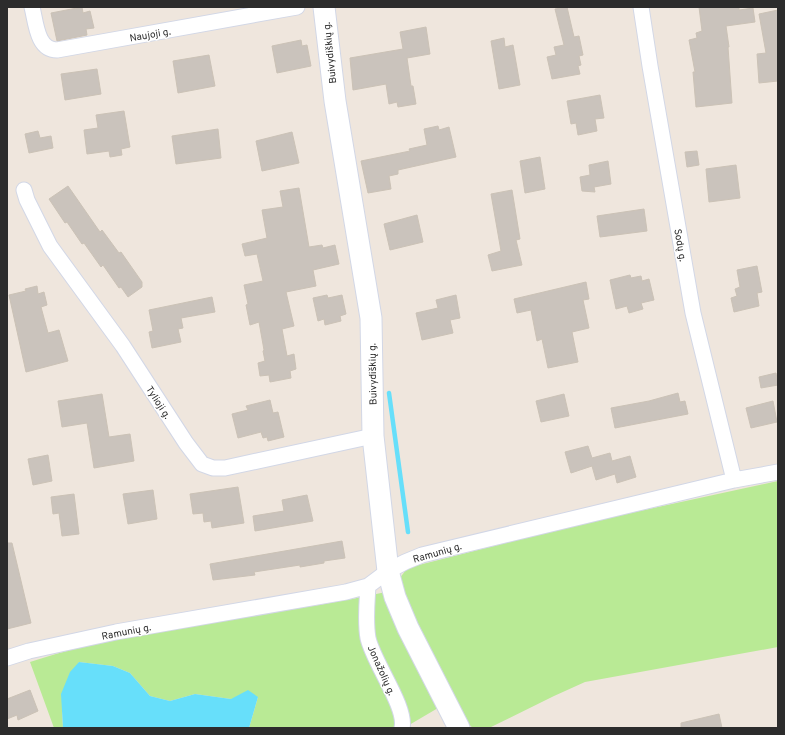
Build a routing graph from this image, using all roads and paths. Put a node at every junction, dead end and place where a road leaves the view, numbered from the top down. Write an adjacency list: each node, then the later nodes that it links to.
1 (32, 7): 2 (street, Naujoji g.)
2 (297, 7)
3 (324, 7): 6 (main road, Buivydiškių g.)
4 (641, 7): 8 (street, Sodų g.)
5 (24, 190): 6 (street, Tylioji g.)
6 (373, 436): 9 (main road, Buivydiškių g.)
7 (778, 472): 8 (street, Ramunių g.)
8 (734, 480): 9 (street, Ramunių g.)
9 (388, 571): 10 (street, Ramunių g.); 13 (main road, Buivydiškių g.)
10 (368, 586): 11 (street, Ramunių g.); 12 (street, Jonažolių g.)
11 (7, 658)
12 (402, 728)
13 (459, 728)

